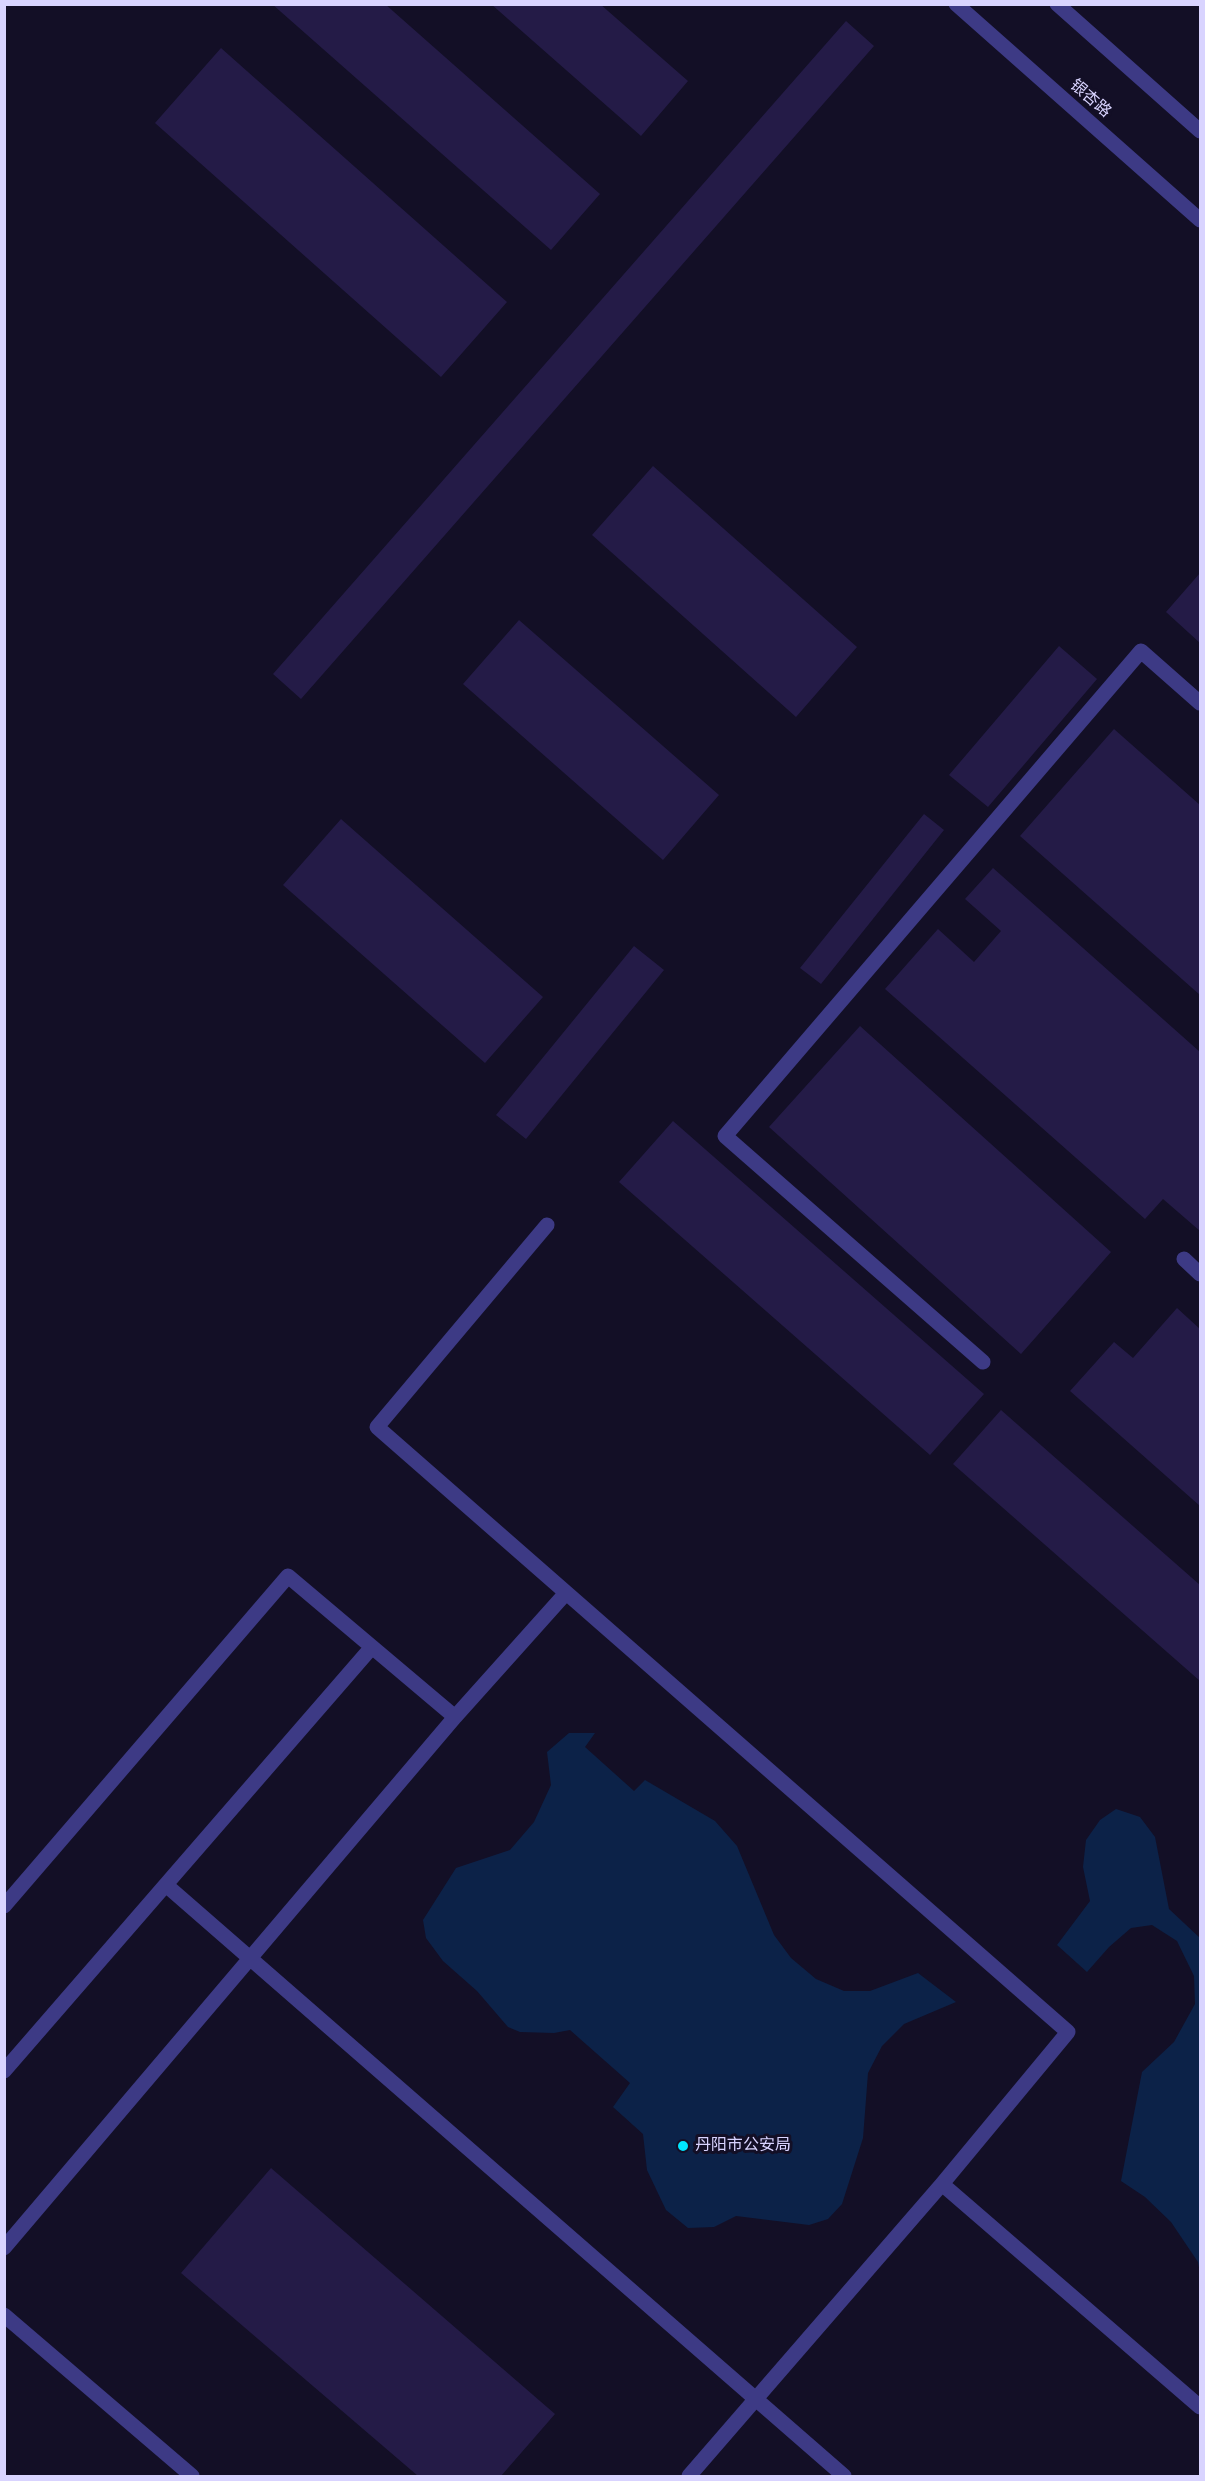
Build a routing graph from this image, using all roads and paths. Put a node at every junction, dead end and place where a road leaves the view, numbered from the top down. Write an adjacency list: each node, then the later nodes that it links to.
1 (956, 4): 4 (street, 银杏路)
2 (1057, 4): 3 (street)
3 (1200, 131)
4 (1200, 220)
5 (1200, 703): 9 (street)
6 (547, 1225): 10 (street)
7 (1184, 1259): 8 (street)
8 (1200, 1274)
9 (983, 1362)
10 (566, 1593): 12 (street); 17 (street)
11 (372, 1647): 12 (street); 13 (street); 14 (street)
12 (455, 1717): 15 (street)
13 (166, 1885): 15 (street); 16 (street)
14 (4, 1906)
15 (250, 1959): 18 (street); 20 (street)
16 (4, 2072)
17 (942, 2184): 20 (street); 21 (street)
18 (4, 2248)
19 (4, 2314): 22 (street)
20 (756, 2400): 23 (street); 24 (street)
21 (1200, 2407)
22 (192, 2476)
23 (690, 2476)
24 (844, 2476)

